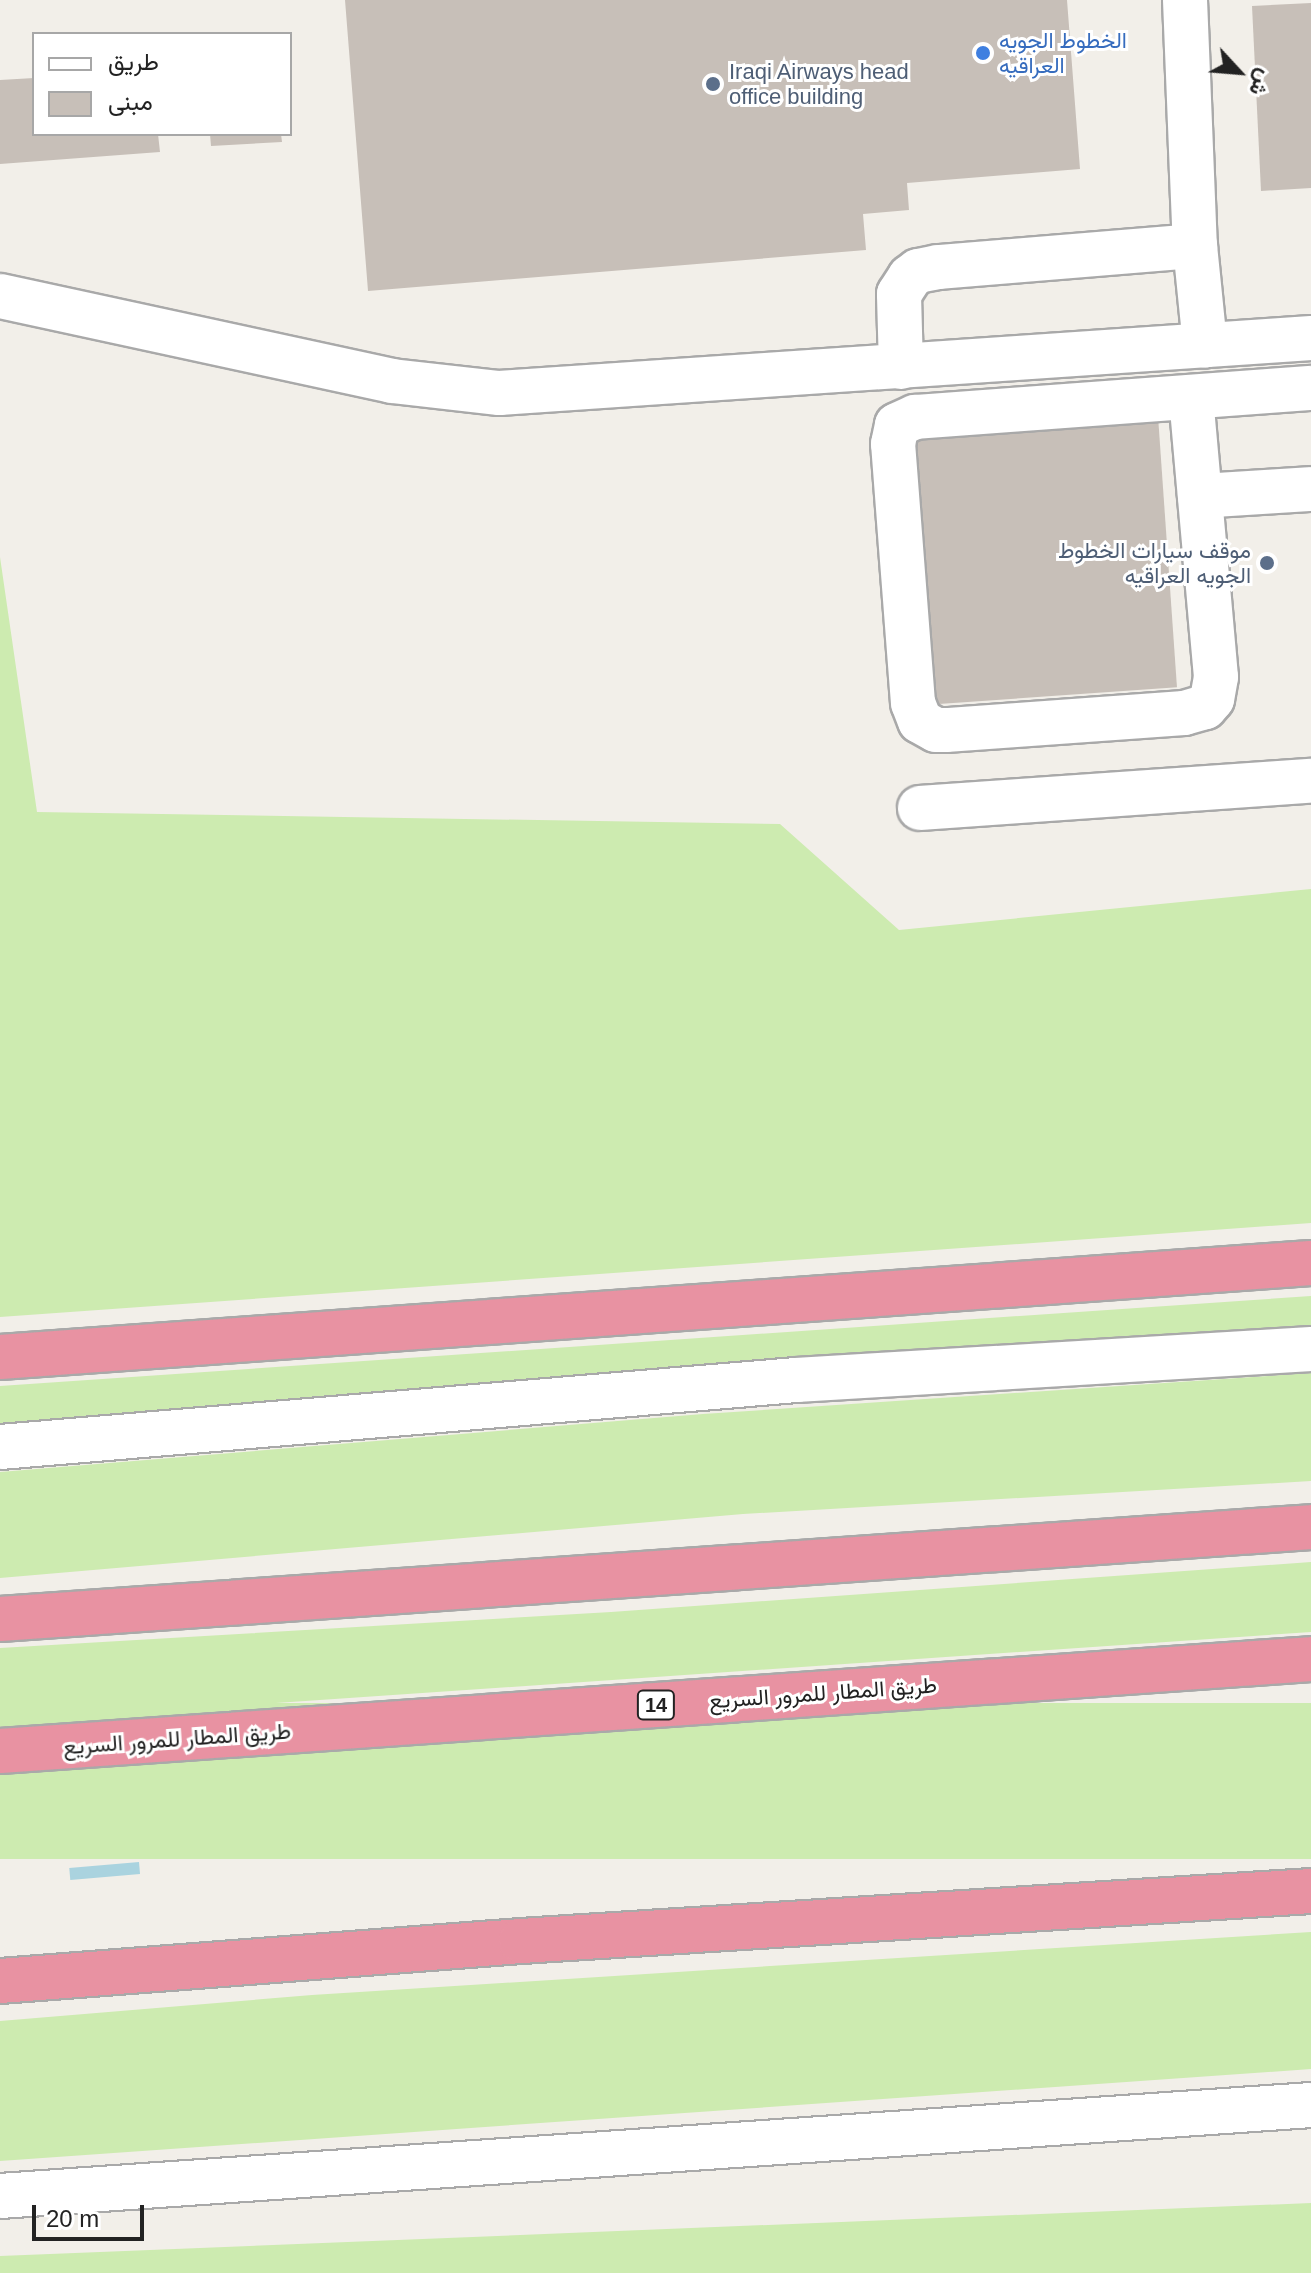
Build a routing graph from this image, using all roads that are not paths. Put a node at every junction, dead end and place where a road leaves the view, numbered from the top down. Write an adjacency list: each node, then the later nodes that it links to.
1 (1185, 0): 2 (lane)
2 (1195, 246): 5 (lane); 6 (lane)
3 (0, 296): 6 (lane)
4 (1311, 338): 5 (lane)
5 (1205, 345): 6 (lane)
6 (901, 367)
7 (1311, 388): 8 (lane)
8 (1191, 397): 10 (lane); 10 (lane)
9 (1311, 489): 10 (lane)
10 (1200, 496)
11 (1311, 781): 12 (lane)
12 (920, 808)
13 (1311, 1263): 15 (highway)
14 (1311, 1349): 16 (lane)
15 (0, 1357)
16 (0, 1447)
17 (1311, 1527): 18 (highway)
18 (0, 1619)
19 (1311, 1659): 20 (highway, طريق المطار للمرور السريع / 14)
20 (0, 1751)
21 (1311, 1891): 22 (highway)
22 (0, 1981)
23 (1311, 2105): 24 (lane)
24 (0, 2196)

